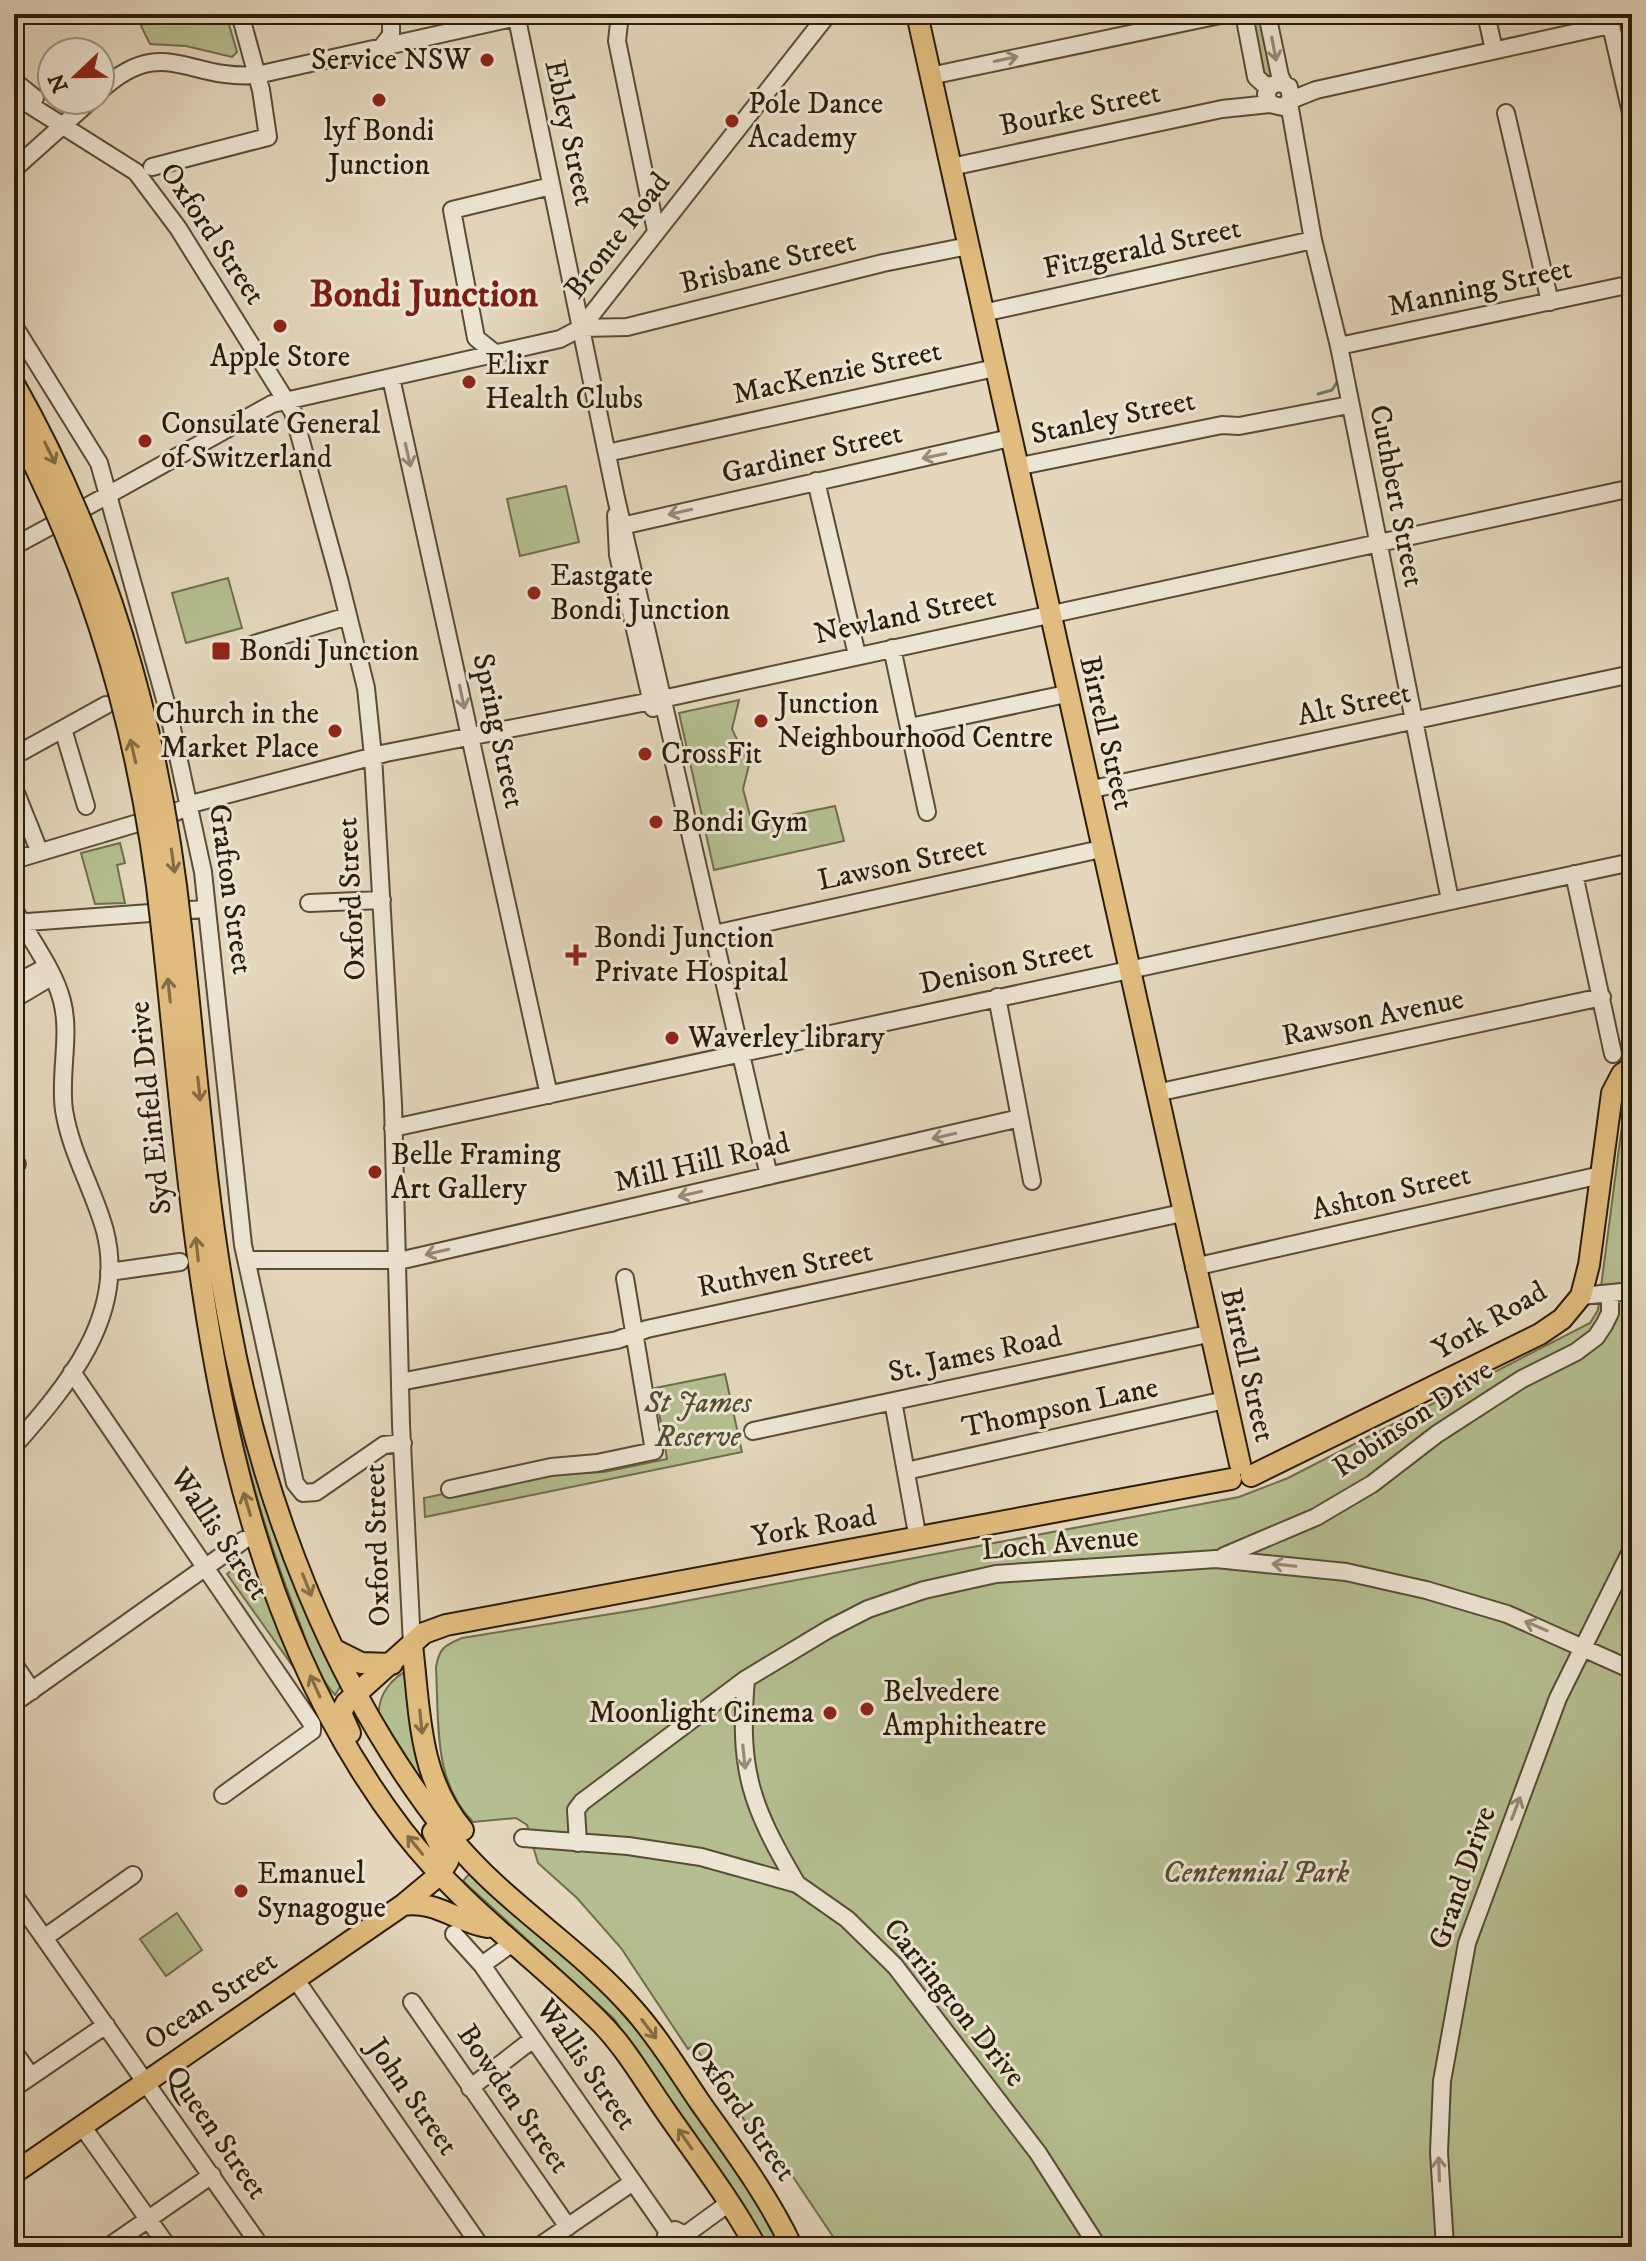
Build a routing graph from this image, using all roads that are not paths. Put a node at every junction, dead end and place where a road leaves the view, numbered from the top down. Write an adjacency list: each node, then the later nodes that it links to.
1 (240, 14): 16 (street)
2 (392, 14): 13 (street); 14 (street)
3 (620, 14): 30 (street)
4 (828, 14): 30 (street, Bronte Road)
5 (917, 14): 17 (main road, Birrell Street)
6 (1225, 14): 17 (street, one-way to 6)
7 (1244, 14): 20 (street, Cuthbert Street)
8 (1267, 14): 20 (street, Cuthbert Street, one-way to 20)
9 (1486, 14): 15 (street)
10 (516, 16): 12 (street); 29 (street, Ebley Street)
11 (1609, 19): 15 (street, Bourke Street); 24 (street)
12 (452, 22): 13 (street)
13 (411, 41): 14 (street)
14 (381, 48): 16 (street)
15 (1494, 50): 20 (street, Bourke Street)
16 (257, 75): 18 (street); 26 (street)
17 (930, 76): 27 (main road, Birrell Street)
18 (116, 79)
19 (14, 81): 25 (street, Oxford Street)
20 (1280, 94): 27 (street, Bourke Street); 31 (street, Cuthbert Street)
21 (14, 95): 25 (street, Oxford Street)
22 (1506, 113): 34 (street)
23 (75, 116): 25 (street)
24 (1632, 117)
25 (66, 125): 28 (street); 43 (street, Oxford Street)
26 (152, 167)
27 (951, 167): 32 (main road, Birrell Street)
28 (14, 169)
29 (551, 186): 37 (street, Ebley Street); 39 (street)
30 (656, 231): 37 (street, Bronte Road)
31 (1313, 240): 35 (street, Fitzgerald Street); 38 (street, Cuthbert Street)
32 (968, 246): 35 (main road, Birrell Street); 37 (street, Brisbane Street)
33 (1632, 284): 34 (street, Manning Street)
34 (1550, 302): 38 (street, Manning Street)
35 (983, 313): 40 (main road, Birrell Street)
36 (14, 326): 53 (street, Grafton Street)
37 (581, 328): 39 (street, Bronte Road); 49 (street, Ebley Street)
38 (1339, 346): 45 (street, Cuthbert Street)
39 (496, 354): 41 (street, Bronte Road)
40 (995, 368): 48 (main road, Birrell Street); 49 (street, MacKenzie Street)
41 (391, 378): 43 (street, Bronte Road); 72 (street, Spring Street, one-way to 72)
42 (14, 384): 91 (main road, Syd Einfeld Drive, one-way to 91, bridge)
43 (285, 399): 53 (street, Bronte Road); 61 (street, Oxford Street)
44 (1316, 401): 47 (street, Stanley Street)
45 (1349, 405): 47 (street, Stanley Street); 58 (street, Cuthbert Street)
46 (14, 425): 91 (main road, Syd Einfeld Drive, one-way to 46, bridge)
47 (1222, 425): 50 (street, Stanley Street)
48 (1010, 438): 50 (main road, Birrell Street); 51 (street, Gardiner Street, one-way to 51)
49 (607, 453): 54 (street, Ebley Street)
50 (1016, 467): 60 (main road, Birrell Street)
51 (816, 481): 56 (street, Gardiner Street, one-way to 56); 64 (street)
52 (1632, 488): 58 (street, Newland Street)
53 (109, 494): 55 (street, Bronte Road); 78 (street, Grafton Street)
54 (616, 498): 56 (street, Ebley Street); 67 (street, Ebley Street)
55 (88, 506)
56 (626, 525): 67 (street, Ebley Street)
57 (51, 526): 59 (street)
58 (1376, 542): 60 (street, Newland Street); 69 (street, Cuthbert Street)
59 (14, 546)
60 (1049, 613): 63 (street, Newland Street); 66 (main road, Birrell Street)
61 (348, 616): 62 (street); 74 (street, Oxford Street)
62 (262, 642)
63 (892, 648): 64 (street, Newland Street); 70 (street)
64 (857, 655): 67 (street, Newland Street)
65 (1632, 674): 69 (street, Alt Street)
66 (1066, 694): 70 (street); 76 (main road, Birrell Street)
67 (657, 700): 72 (street, Newland Street); 92 (street, Ebley Street)
68 (106, 705): 71 (street)
69 (1413, 721): 76 (street, Alt Street); 87 (street, Cuthbert Street)
70 (910, 727): 79 (street)
71 (63, 729): 73 (street); 77 (street)
72 (470, 735): 74 (street, Newland Street); 103 (street, Spring Street)
73 (14, 756)
74 (373, 756): 78 (street, Newland Street); 86 (street, Oxford Street)
75 (14, 788): 80 (street)
76 (1088, 790): 81 (main road, Birrell Street)
77 (86, 806)
78 (181, 806): 89 (street, Grafton Street)
79 (927, 812)
80 (36, 843): 82 (street); 83 (street)
81 (1101, 849): 92 (street, Lawson Street); 93 (main road, Birrell Street)
82 (14, 850)
83 (14, 860)
84 (1632, 862): 85 (street, Denison Street)
85 (1574, 874): 87 (street, Denison Street); 97 (street)
86 (382, 900): 88 (street); 105 (street, Oxford Street)
87 (1450, 900): 93 (street, Denison Street)
88 (309, 903)
89 (207, 909): 91 (street); 110 (street, Grafton Street)
90 (16, 920): 91 (street); 94 (street)
91 (171, 920): 138 (main road, Syd Einfeld Drive, one-way to 138); 146 (main road, Syd Einfeld Drive, one-way to 91)
92 (714, 934): 99 (street, Ebley Street)
93 (1130, 970): 96 (street, Denison Street); 102 (main road, Birrell Street)
94 (46, 974): 95 (street); 98 (street); 114 (street)
95 (14, 984)
96 (997, 997): 99 (street, Denison Street); 104 (street)
97 (1602, 997): 100 (street); 102 (street, Rawson Avenue)
98 (14, 999)
99 (743, 1052): 103 (street, Denison Street); 107 (street, Ebley Street)
100 (1613, 1054)
101 (1632, 1067): 106 (main road, York Road)
102 (1156, 1093): 109 (main road, Birrell Street)
103 (549, 1095): 105 (street, Denison Street)
104 (1020, 1118): 107 (street, Mill Hill Road, one-way to 107); 108 (street)
105 (393, 1128): 111 (street, Oxford Street)
106 (1601, 1175): 113 (street, Ashton Street); 117 (main road, York Road)
107 (769, 1176): 111 (street, Mill Hill Road, one-way to 111)
108 (1032, 1181)
109 (1182, 1213): 113 (main road, Birrell Street); 119 (street, Ruthven Street)
110 (248, 1260): 111 (street, Mill Hill Road); 126 (street, Grafton Street)
111 (398, 1261): 122 (street, Oxford Street)
112 (180, 1262): 114 (street)
113 (1194, 1267): 120 (main road, Birrell Street)
114 (109, 1272): 121 (street)
115 (625, 1278): 119 (street)
116 (1632, 1291): 118 (street)
117 (1581, 1296): 118 (street); 129 (main road, York Road)
118 (1610, 1296): 134 (street, Robinson Drive)
119 (635, 1334): 122 (street, Ruthven Street); 130 (street)
120 (1208, 1334): 123 (main road, Birrell Street); 124 (street, St. James Road)
121 (72, 1372): 127 (street); 135 (street, Wallis Street)
122 (400, 1382): 126 (street, Oxford Street)
123 (1225, 1400): 128 (street, Thompson Lane); 129 (main road, Birrell Street)
124 (893, 1401): 125 (street, St. James Road); 128 (street)
125 (753, 1431)
126 (403, 1443): 136 (street, Oxford Street)
127 (14, 1446)
128 (906, 1471): 131 (street)
129 (1241, 1473): 131 (main road, York Road)
130 (450, 1489)
131 (918, 1539): 136 (main road, York Road)
132 (244, 1540): 135 (street)
133 (1632, 1549): 137 (street, Grand Drive)
134 (1216, 1559): 137 (street, Loch Avenue, one-way to 134); 142 (street, Loch Avenue)
135 (206, 1565): 143 (street); 148 (street, Wallis Street)
136 (412, 1645): 140 (main road, Oxford Street); 161 (main road, one-way to 161)
137 (1583, 1646): 141 (street, Loch Avenue); 187 (street, Grand Drive, one-way to 137)
138 (335, 1650): 140 (main road); 144 (main road, Syd Einfeld Drive)
139 (14, 1664): 143 (street)
140 (392, 1664): 144 (main road, Oxford Street)
141 (1632, 1670)
142 (746, 1679): 150 (street, Loch Avenue); 153 (street, one-way to 153)
143 (32, 1691): 145 (street)
144 (356, 1695): 146 (main road); 147 (main road, Oxford Street)
145 (14, 1703)
146 (366, 1778): 152 (main road, Oxford Street, one-way to 146)
147 (416, 1793): 152 (main road); 161 (main road, Oxford Street)
148 (223, 1795)
149 (523, 1838): 150 (street, Carrington Drive)
150 (578, 1843): 153 (street, Carrington Drive)
151 (133, 1875): 158 (street)
152 (439, 1875): 155 (main road, Ocean Street); 156 (main road, Oxford Street)
153 (797, 1884): 186 (street, Carrington Drive)
154 (14, 1895): 158 (street, Queen Street)
155 (403, 1905): 156 (main road); 162 (main road, Ocean Street)
156 (491, 1927): 159 (main road, Oxford Street)
157 (454, 1934): 160 (street, Wallis Street)
158 (44, 1938): 164 (street, Queen Street)
159 (511, 1944): 160 (street); 175 (main road, Oxford Street, one-way to 159)
160 (482, 1965): 165 (street, Wallis Street)
161 (596, 1972): 185 (main road, Oxford Street, one-way to 185)
162 (296, 1980): 168 (main road, Ocean Street); 182 (street, John Street)
163 (412, 2002): 170 (street, Bowden Street)
164 (106, 2025): 167 (street); 168 (street, Queen Street)
165 (533, 2039): 170 (street); 174 (street, Wallis Street)
166 (14, 2052): 167 (street)
167 (31, 2076): 169 (street)
168 (148, 2081): 171 (main road, Ocean Street); 173 (street, Queen Street)
169 (14, 2088)
170 (470, 2088): 177 (street, Bowden Street)
171 (82, 2126): 172 (main road, Ocean Street); 176 (street)
172 (14, 2173)
173 (212, 2175): 176 (street); 181 (street, Queen Street)
174 (633, 2182): 177 (street); 178 (street, Wallis Street)
175 (729, 2203): 178 (street); 184 (main road, Oxford Street)
176 (148, 2219): 179 (street); 180 (street)
177 (568, 2227): 183 (street)
178 (676, 2240)
179 (108, 2247)
180 (168, 2247)
181 (261, 2247)
182 (481, 2247)
183 (538, 2247)
184 (756, 2247)
185 (792, 2247)
186 (1098, 2247)
187 (1445, 2247)

